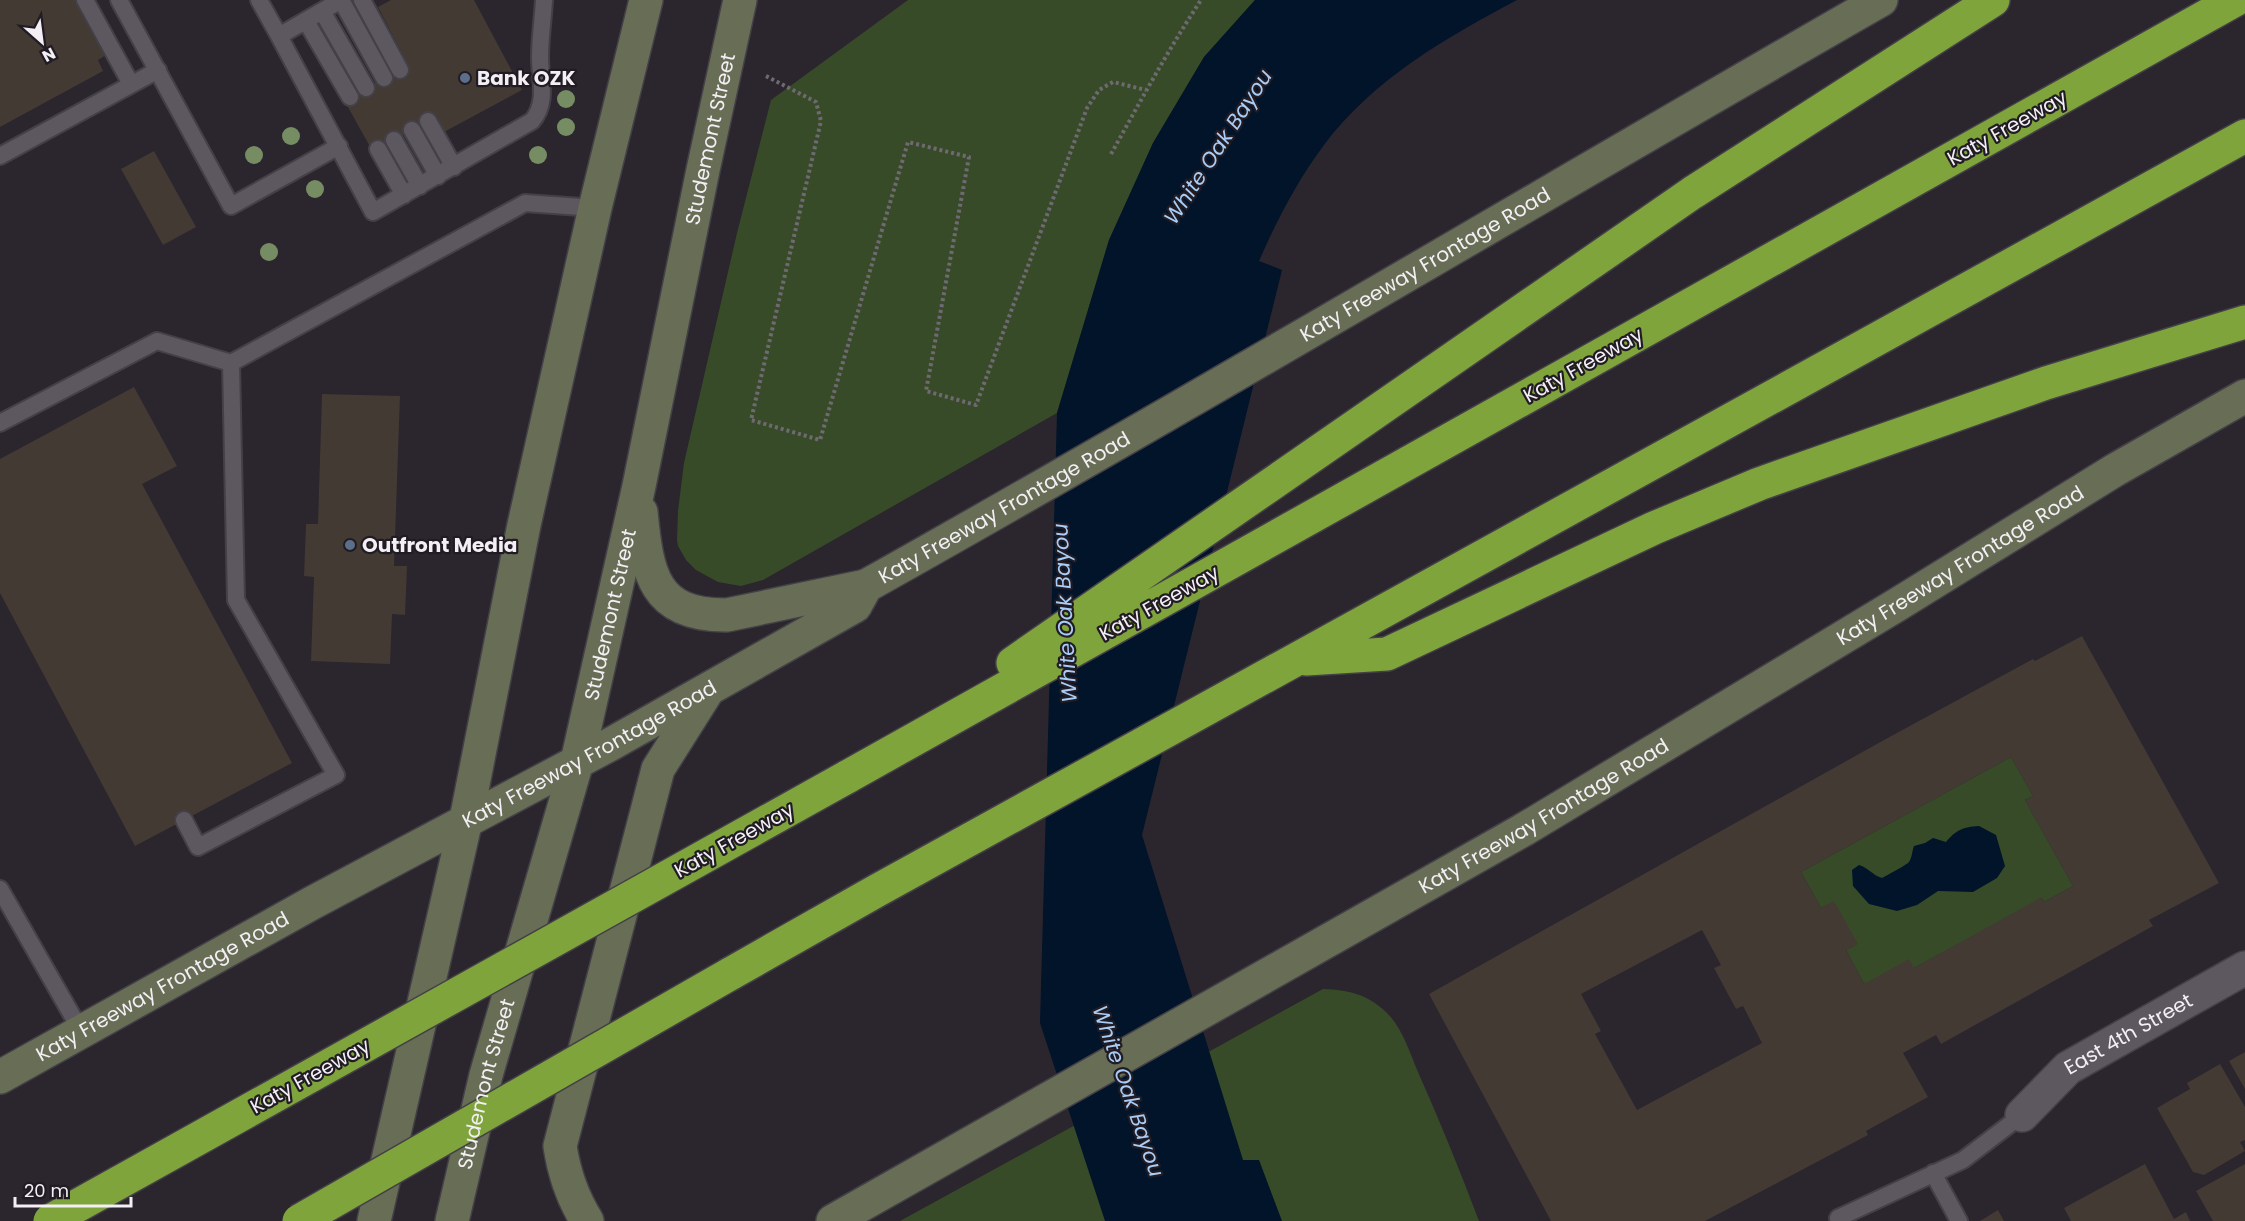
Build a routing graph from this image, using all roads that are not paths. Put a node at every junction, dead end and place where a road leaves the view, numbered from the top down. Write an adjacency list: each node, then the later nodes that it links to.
1 (85, 0): 18 (lane)
2 (119, 0): 16 (lane)
3 (259, 0): 14 (lane)
4 (340, 0): 12 (lane); 17 (lane)
5 (362, 0): 15 (lane)
6 (544, 0): 28 (lane)
7 (646, 0): 32 (main road)
8 (740, 0): 37 (main road, Studemont Street)
9 (1881, 0): 38 (main road, Katy Freeway Frontage Road)
10 (1992, 0): 42 (highway)
11 (2235, 0): 42 (highway, Katy Freeway)
12 (322, 11): 13 (lane); 19 (lane)
13 (306, 21): 14 (lane); 20 (lane)
14 (279, 36): 25 (lane)
15 (400, 69)
16 (158, 70): 18 (lane); 25 (lane)
17 (384, 78)
18 (130, 84): 27 (lane)
19 (366, 88)
20 (350, 97)
21 (428, 121): 28 (lane)
22 (412, 130): 29 (lane)
23 (2245, 136): 39 (highway)
24 (394, 141): 30 (lane)
25 (339, 146): 31 (lane)
26 (378, 149): 31 (lane)
27 (0, 156)
28 (454, 167): 29 (lane)
29 (438, 176): 30 (lane)
30 (420, 186): 31 (lane)
31 (404, 195)
32 (595, 208): 34 (lane); 44 (main road)
33 (2245, 322): 39 (highway)
34 (231, 363): 36 (lane); 43 (lane)
35 (2245, 396): 56 (main road, Katy Freeway Frontage Road)
36 (0, 423)
37 (639, 486): 38 (main road); 41 (main road, Studemont Street)
38 (866, 586): 40 (main road, Katy Freeway Frontage Road)
39 (1295, 660): 52 (highway, bridge)
40 (710, 687): 41 (main road, Katy Freeway Frontage Road); 55 (main road)
41 (577, 762): 44 (main road, Katy Freeway Frontage Road); 54 (main road, Studemont Street)
42 (847, 777): 51 (highway, Katy Freeway, bridge)
43 (184, 820)
44 (466, 820): 47 (main road, Katy Freeway Frontage Road); 53 (main road)
45 (0, 889): 47 (lane)
46 (2245, 968): 49 (street, East 4th Street)
47 (81, 1031): 48 (main road, Katy Freeway Frontage Road)
48 (0, 1077)
49 (2022, 1115): 50 (lane)
50 (1933, 1173): 57 (lane); 58 (lane)
51 (50, 1221)
52 (299, 1221)
53 (374, 1221)
54 (452, 1221)
55 (586, 1221)
56 (833, 1221)
57 (1840, 1221)
58 (1959, 1221)

